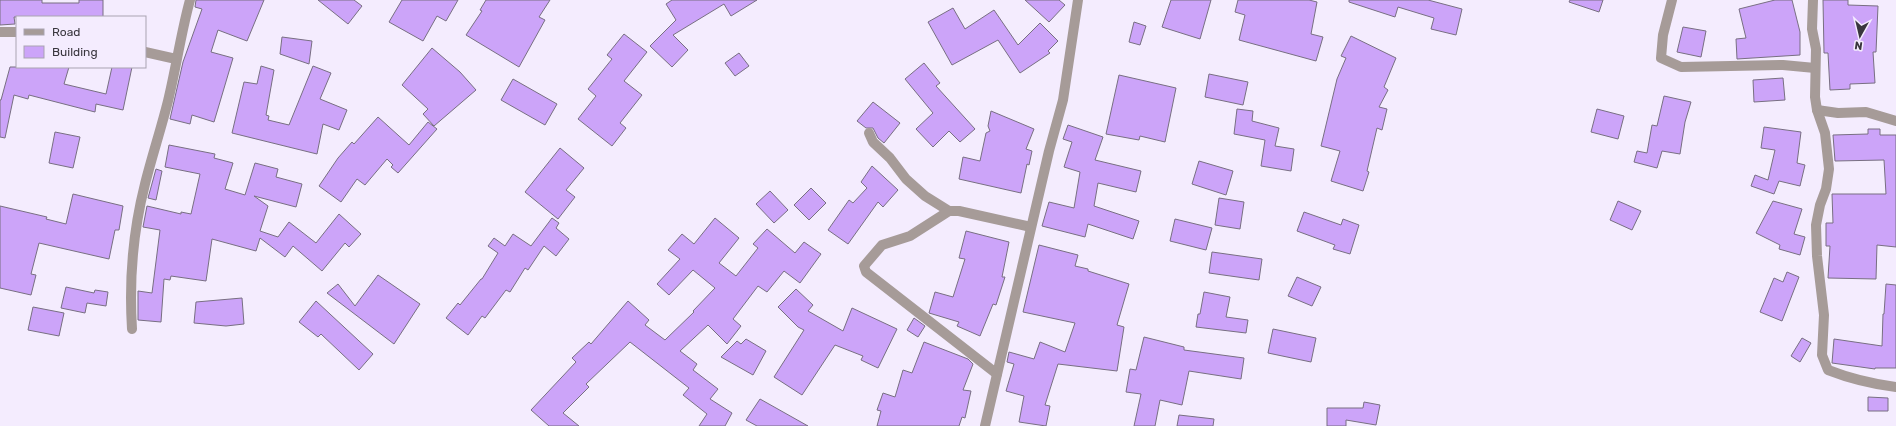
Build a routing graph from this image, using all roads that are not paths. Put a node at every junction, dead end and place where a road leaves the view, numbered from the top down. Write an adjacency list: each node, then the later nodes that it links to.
1 (190, 0): 8 (street)
2 (1078, 0): 14 (street)
3 (1672, 0): 9 (street)
4 (1813, 0): 9 (street)
5 (0, 32): 6 (street)
6 (16, 32)
7 (146, 52): 8 (street)
8 (176, 59): 15 (street)
9 (1815, 68): 10 (street)
10 (1817, 110): 11 (street); 17 (street)
11 (1896, 121)
12 (869, 133): 13 (street)
13 (949, 211): 14 (street); 16 (street)
14 (1031, 227): 16 (street)
15 (132, 329)
16 (997, 374): 18 (street)
17 (1896, 387)
18 (986, 426)

